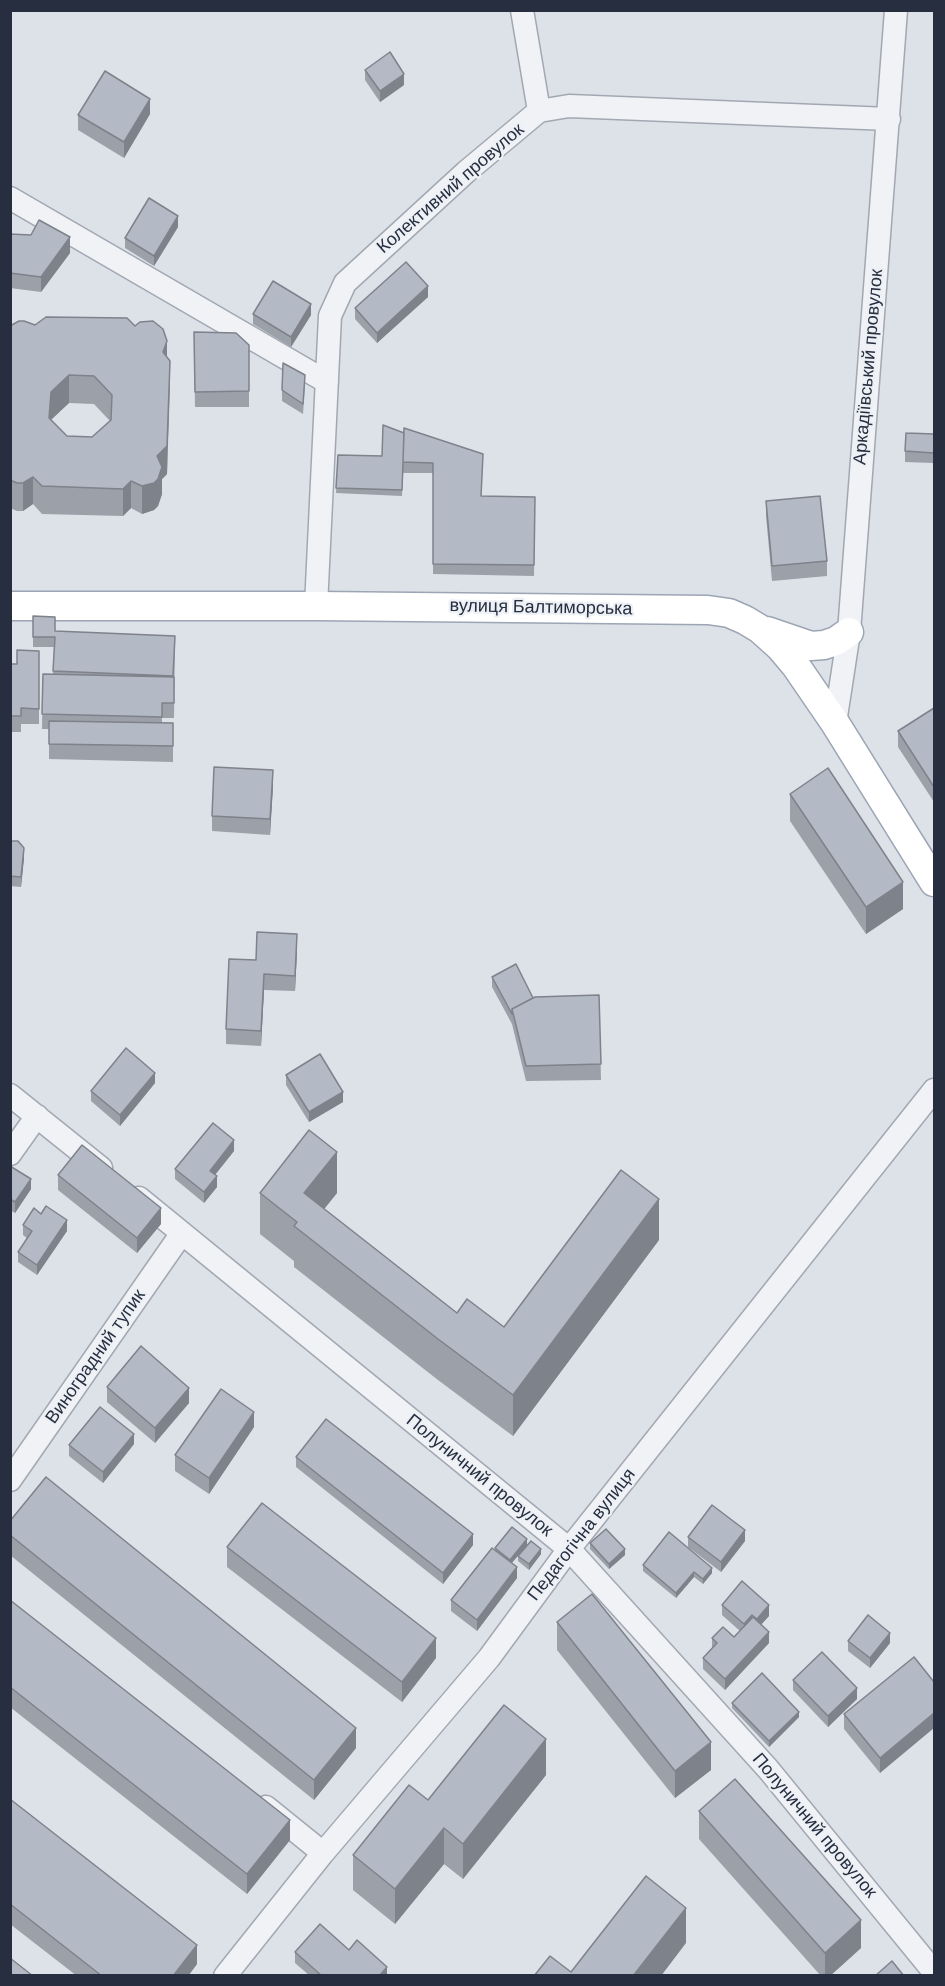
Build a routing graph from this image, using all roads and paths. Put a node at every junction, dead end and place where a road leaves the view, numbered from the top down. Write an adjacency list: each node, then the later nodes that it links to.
1 (522, 10): 3 (street)
2 (896, 10): 4 (street, Аркадіївський провулок)
3 (539, 111): 4 (street, Колективний провулок); 6 (street, Колективний провулок)
4 (889, 119): 10 (street, Аркадіївський провулок)
5 (10, 198): 6 (street)
6 (327, 382): 8 (street, Колективний провулок)
7 (10, 606): 8 (main road, вулиця Балтиморська)
8 (316, 606): 9 (main road, вулиця Балтиморська)
9 (760, 628): 10 (main road); 11 (main road, вулиця Балтиморська)
10 (849, 632): 11 (street, Аркадіївський провулок)
11 (835, 723): 12 (main road, вулиця Балтиморська)
12 (934, 882)
13 (934, 1090): 19 (street, Педагогічна вулиця)
14 (10, 1095): 15 (street, Полуничний провулок)
15 (37, 1116): 16 (street); 17 (street, Полуничний провулок)
16 (10, 1154)
17 (182, 1233): 18 (street, Виноградний тупик); 19 (street, Полуничний провулок)
18 (10, 1480)
19 (569, 1549): 21 (street, Педагогічна вулиця); 22 (street, Полуничний провулок)
20 (250, 1794): 21 (street)
21 (323, 1853): 23 (street, Педагогічна вулиця)
22 (934, 1972)
23 (225, 1976)

